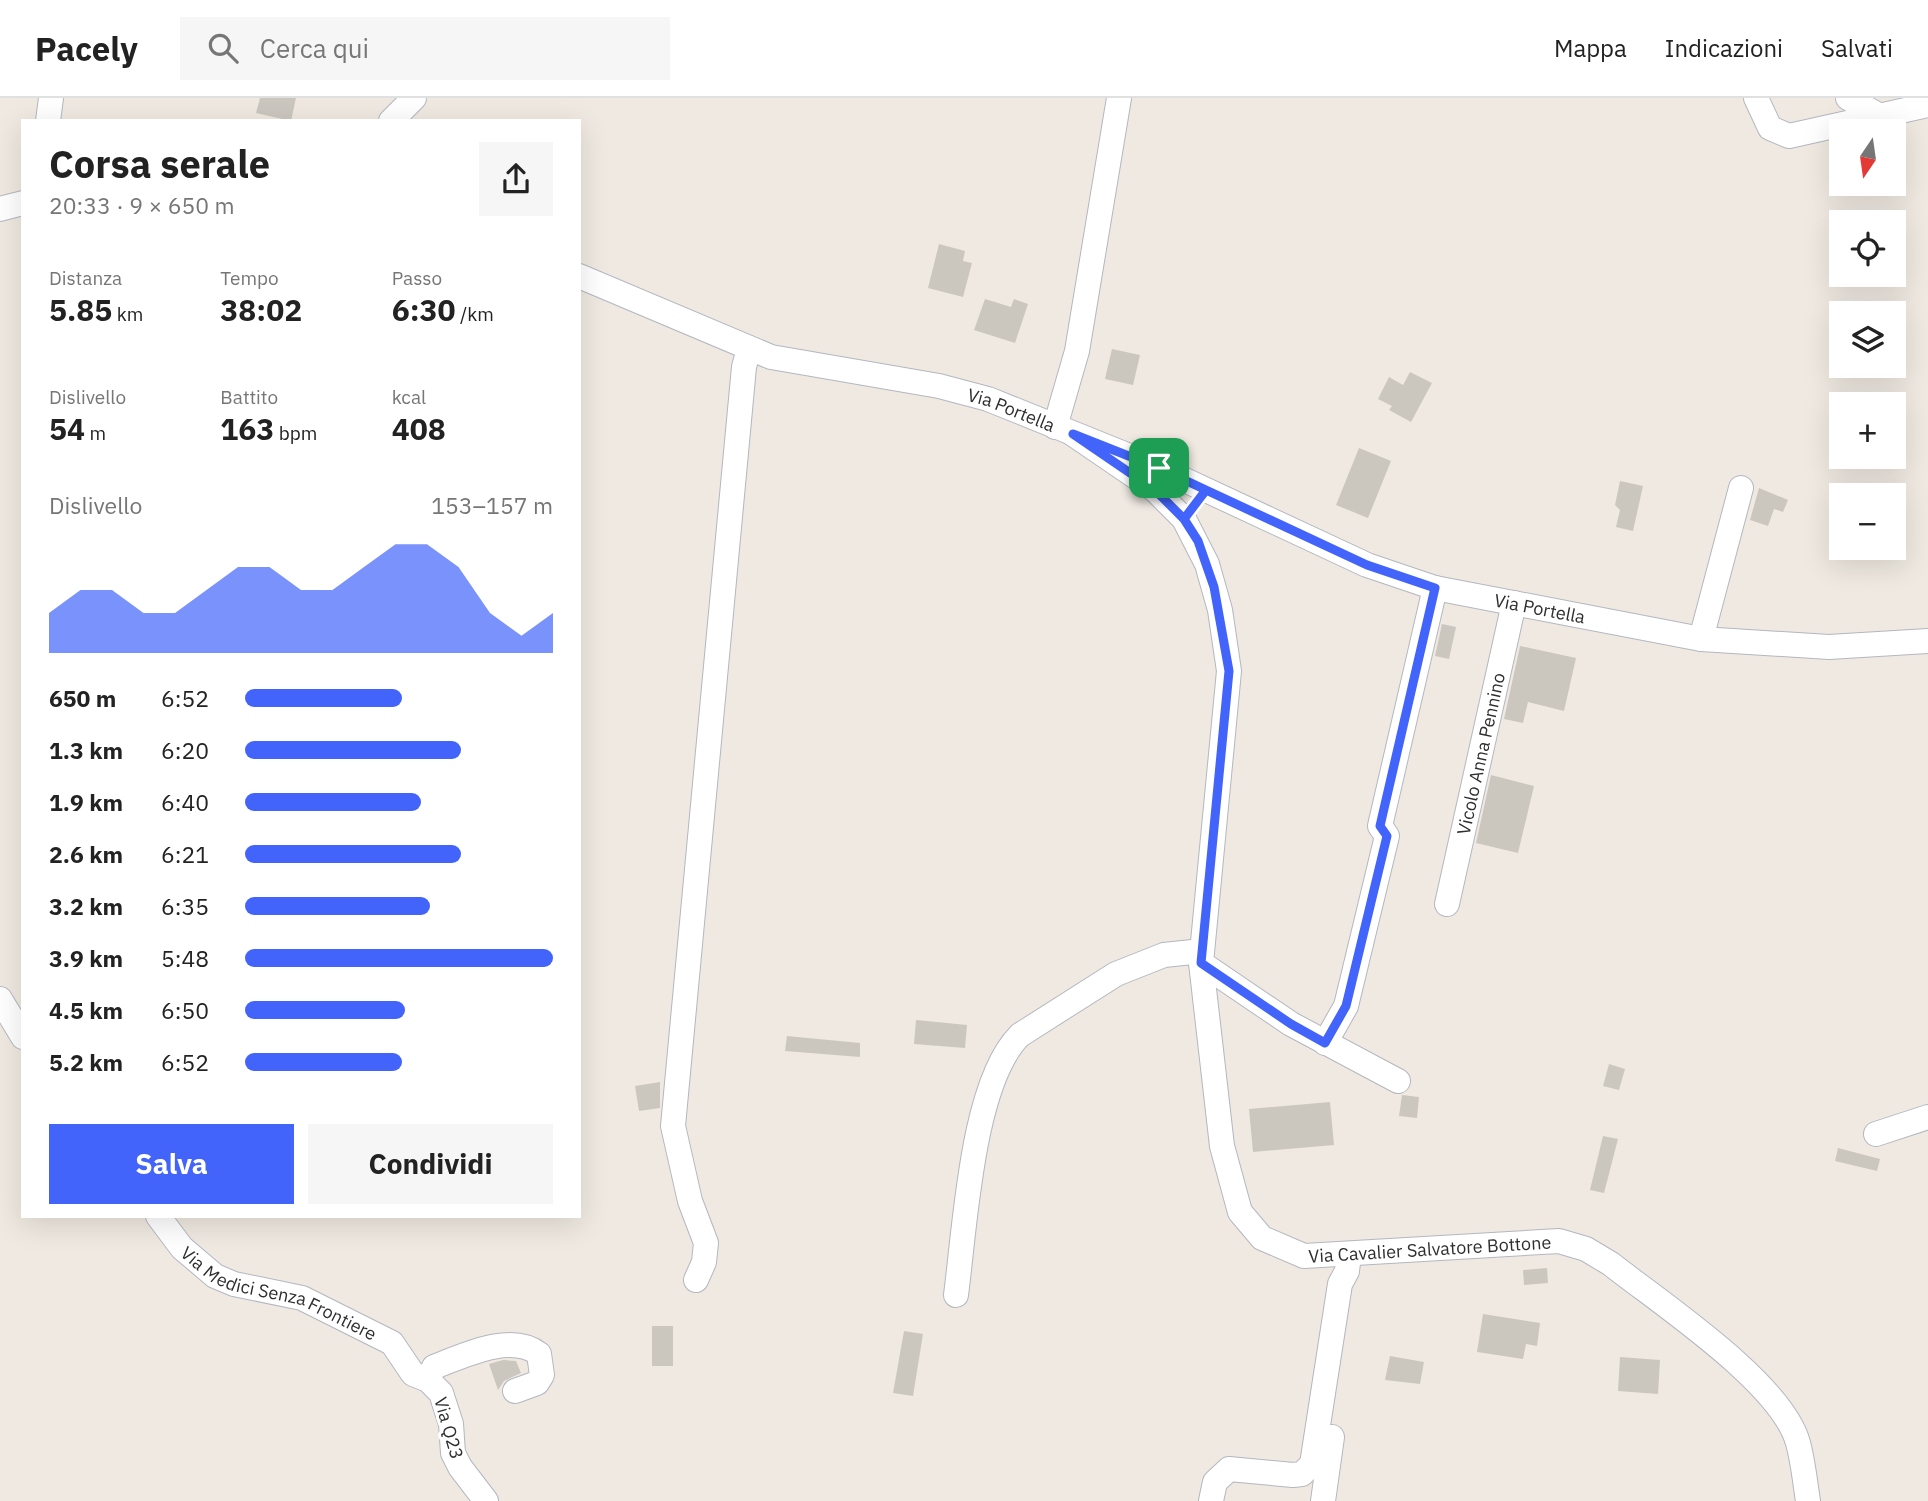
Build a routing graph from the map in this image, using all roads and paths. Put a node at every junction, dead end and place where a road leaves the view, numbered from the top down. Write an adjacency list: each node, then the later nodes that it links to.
1 (51, 98): 8 (street)
2 (414, 98): 9 (street)
3 (1119, 98): 14 (street)
4 (1756, 98): 7 (street)
5 (1848, 98): 7 (street)
6 (1928, 105): 7 (street)
7 (1880, 116)
8 (48, 119)
9 (393, 119)
10 (21, 204): 11 (street)
11 (0, 209)
12 (581, 277): 13 (street, Via Portella)
13 (749, 348): 14 (street, Via Portella); 32 (street)
14 (1064, 430): 16 (street, Via Portella); 17 (street, Via Cavalier Salvatore Bottone)
15 (1741, 488): 20 (street)
16 (1206, 490): 17 (street); 18 (street, Via Portella)
17 (1184, 519): 23 (street, Via Cavalier Salvatore Bottone)
18 (1435, 588): 19 (street, Via Portella); 26 (street)
19 (1514, 603): 20 (street, Via Portella); 22 (street, Vicolo Anna Pennino)
20 (1701, 639): 21 (street, Via Portella)
21 (1928, 641)
22 (1447, 904)
23 (1202, 957): 26 (street); 31 (street, Via Cavalier Salvatore Bottone); 33 (street)
24 (0, 999): 25 (street)
25 (21, 1034)
26 (1325, 1043): 27 (street)
27 (1398, 1081)
28 (1928, 1117): 29 (street)
29 (1876, 1134)
30 (160, 1218): 34 (street, Via Medici Senza Frontiere)
31 (1348, 1263): 38 (street); 39 (street); 40 (street, Via Cavalier Salvatore Bottone)
32 (696, 1280)
33 (956, 1295)
34 (407, 1363): 35 (street, Via Q23)
35 (428, 1380): 36 (street); 37 (street, Via Q23)
36 (515, 1391)
37 (486, 1501)
38 (1211, 1501)
39 (1323, 1501)
40 (1808, 1501)

